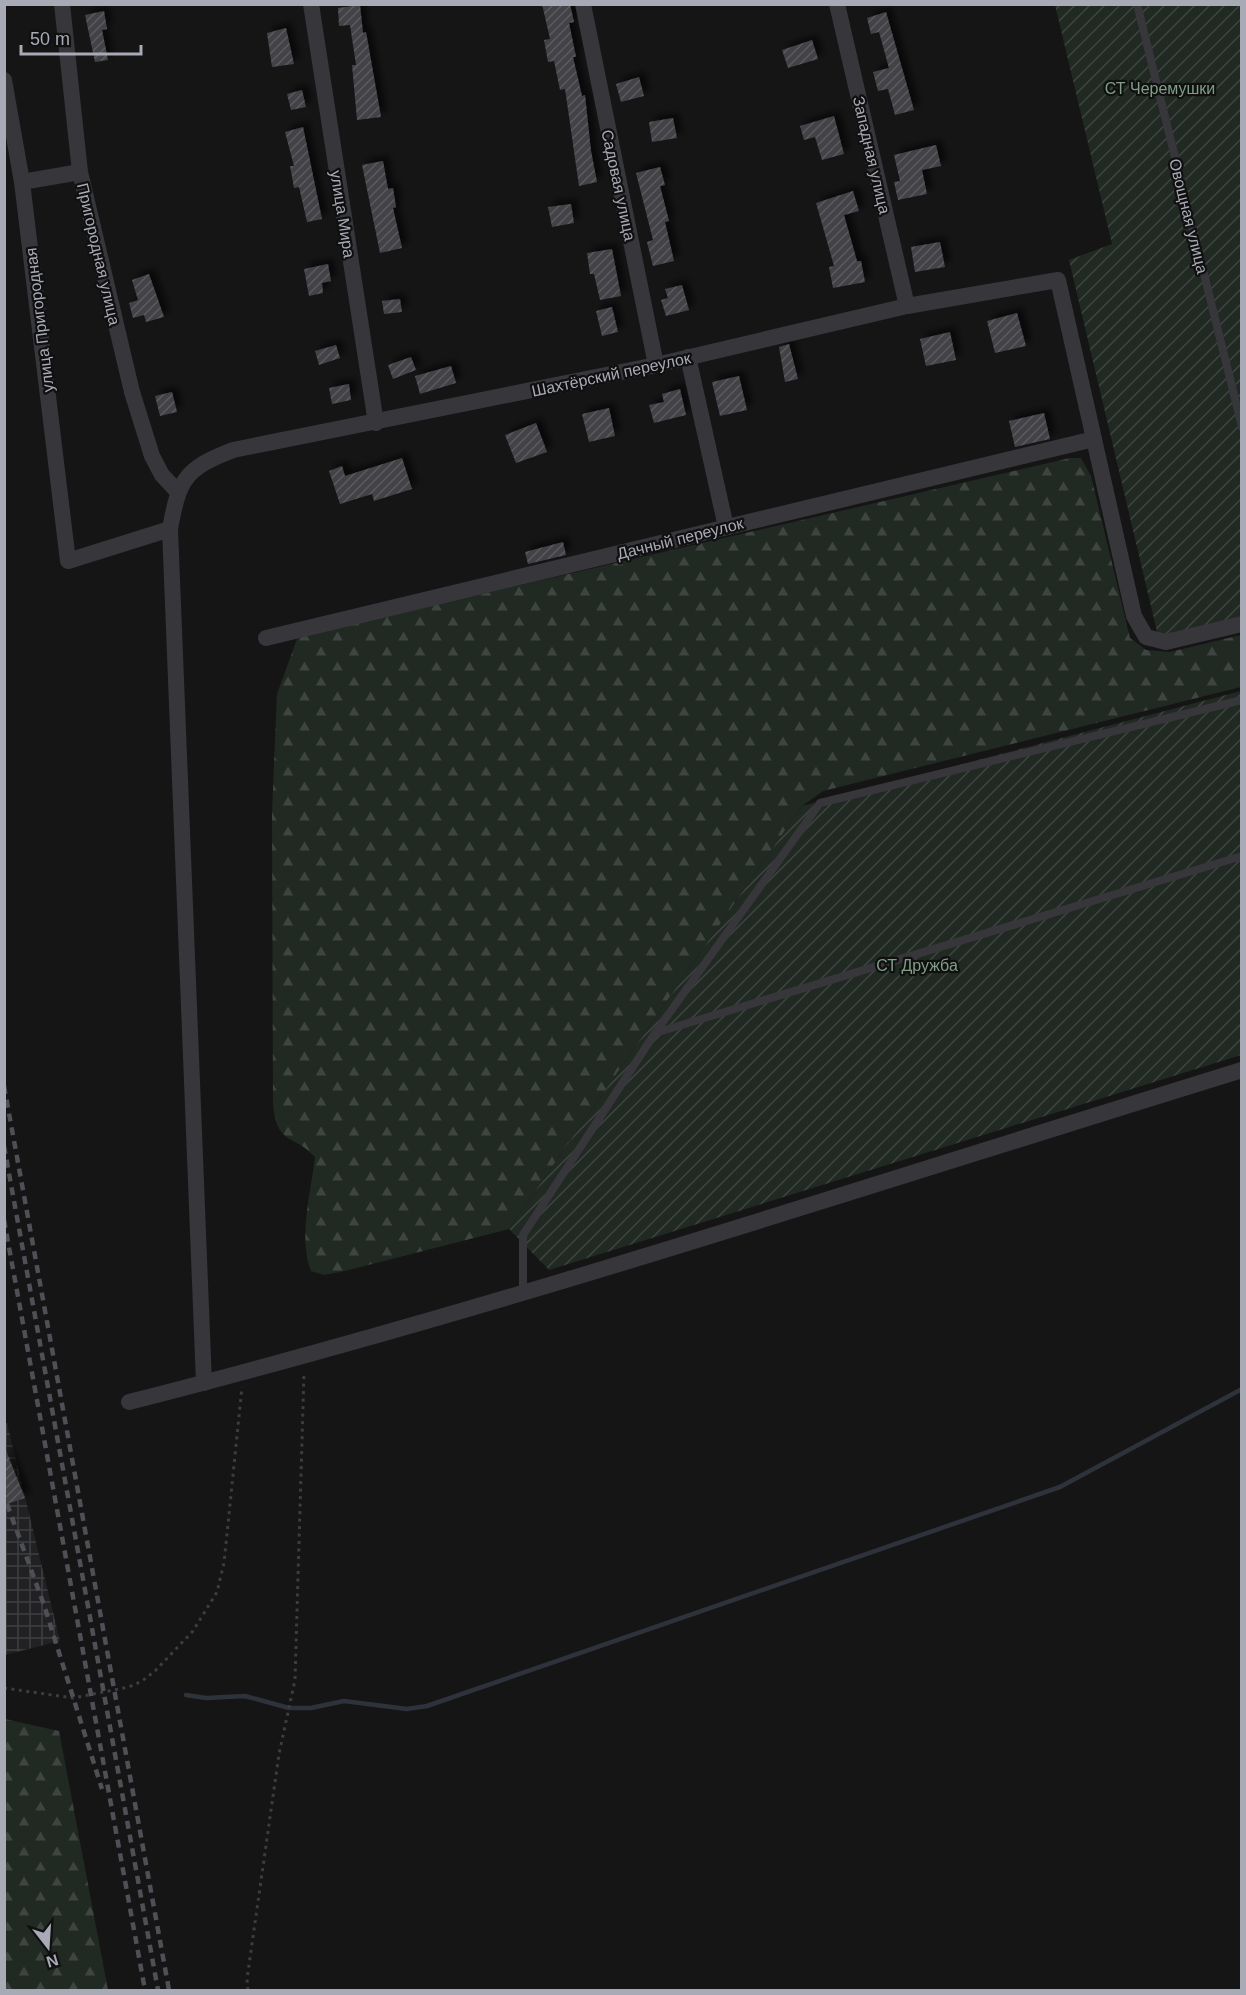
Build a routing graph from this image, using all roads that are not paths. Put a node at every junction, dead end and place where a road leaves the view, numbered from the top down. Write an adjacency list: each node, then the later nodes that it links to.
1 (62, 4): 7 (street, Пригородная улица)
2 (311, 4): 12 (street, улица Мира)
3 (583, 4): 11 (street, Садовая улица)
4 (837, 4): 9 (street, Западная улица)
5 (1137, 4): 13 (lane, Овощная улица)
6 (4, 80): 8 (street, улица Пригородная)
7 (80, 172): 8 (street); 15 (street, Пригородная улица)
8 (22, 182): 17 (street, улица Пригородная)
9 (907, 306): 10 (street, Шахтёрский переулок); 14 (street, Шахтёрский переулок)
10 (688, 357): 11 (street, Шахтёрский переулок); 16 (street)
11 (656, 365): 12 (street, Шахтёрский переулок)
12 (376, 423): 15 (street, Шахтёрский переулок)
13 (1242, 427)
14 (1094, 439): 16 (street, Дачный переулок); 18 (street)
15 (177, 491): 17 (street)
16 (726, 527): 19 (street, Дачный переулок)
17 (170, 529): 25 (street)
18 (1242, 624)
19 (266, 638)
20 (1242, 700): 22 (lane)
21 (1242, 856): 22 (lane)
22 (655, 1033): 24 (lane)
23 (1242, 1070): 24 (street)
24 (523, 1291): 25 (street)
25 (204, 1383): 26 (street)
26 (129, 1402)

